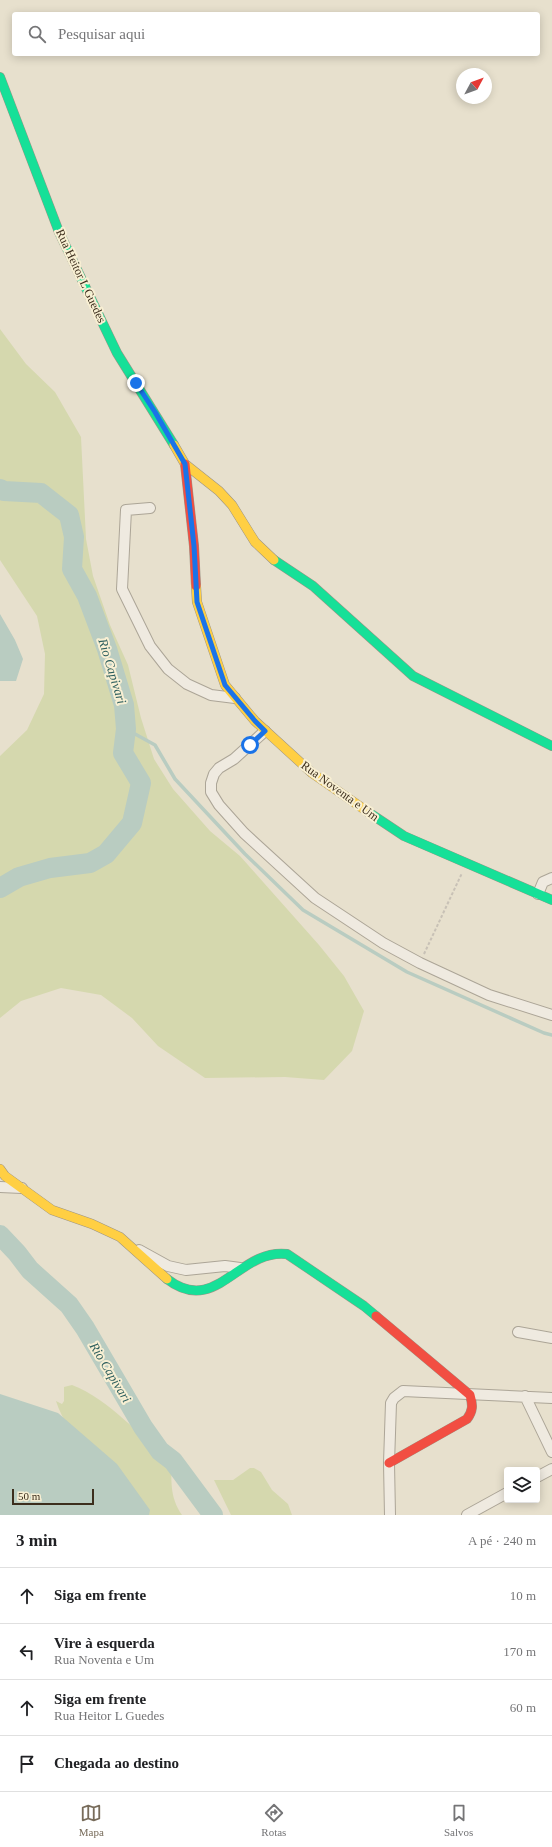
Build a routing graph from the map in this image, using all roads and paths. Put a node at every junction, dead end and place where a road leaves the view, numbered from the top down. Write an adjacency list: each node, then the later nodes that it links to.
1 (0, 77): 2 (street, Rua Heitor L Guedes)
2 (185, 464): 4 (street, Rua Noventa e Um); 6 (street)
3 (150, 508): 4 (street)
4 (235, 698): 5 (street, Rua Noventa e Um)
5 (265, 731): 7 (street, Rua Noventa e Um); 11 (street)
6 (552, 746)
7 (466, 864): 9 (street, Rua Noventa e Um); 11 (path)
8 (552, 878): 9 (street)
9 (538, 894): 10 (street, Rua Noventa e Um)
10 (552, 900)
11 (420, 963): 12 (street)
12 (552, 1015)
13 (0, 1169): 15 (street)
14 (0, 1187): 15 (street)
15 (22, 1188): 16 (street)
16 (131, 1246): 17 (street); 17 (street)
17 (240, 1268): 20 (street)
18 (518, 1332): 19 (street)
19 (552, 1338)
20 (470, 1395): 21 (street); 24 (street); 24 (street)
21 (525, 1396): 22 (street); 23 (street)
22 (552, 1398)
23 (552, 1452)
24 (389, 1463): 28 (street)
25 (552, 1469): 26 (street)
26 (540, 1475)
27 (504, 1495): 29 (street)
28 (390, 1515)
29 (467, 1515)

